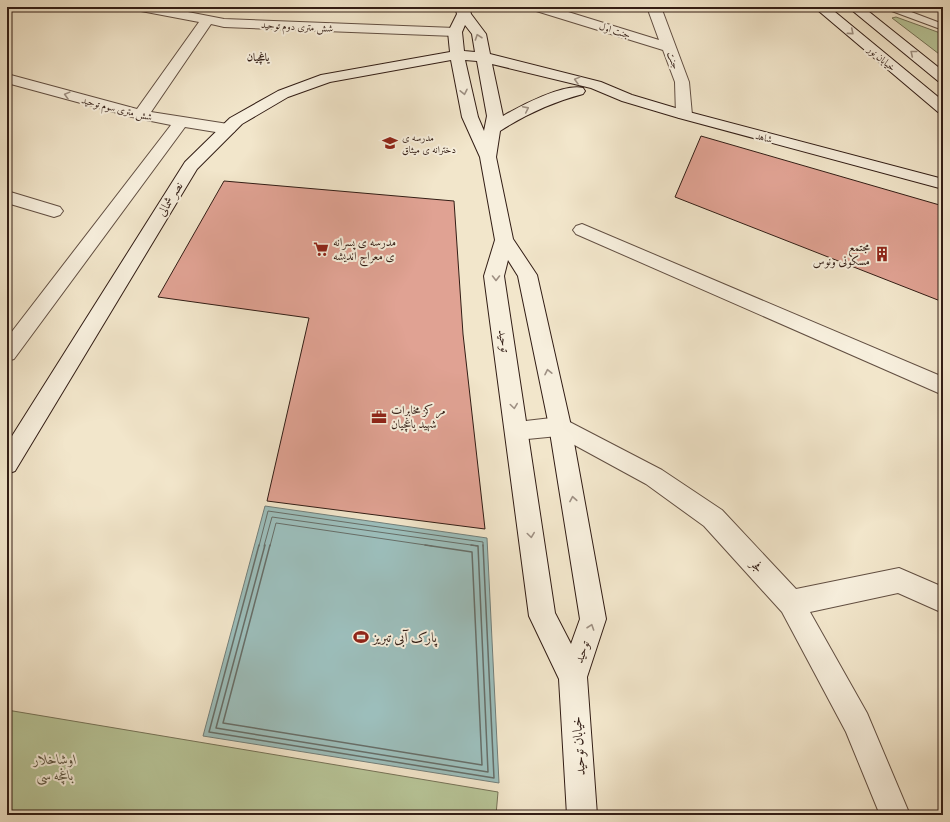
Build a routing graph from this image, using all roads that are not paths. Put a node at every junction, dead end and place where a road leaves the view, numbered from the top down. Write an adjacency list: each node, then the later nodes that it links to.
1 (141, 7): 8 (street, شش متری دوم توحید)
2 (538, 7): 11 (street, جنت اول)
3 (654, 7): 11 (street, جنت)
4 (821, 7): 18 (street, خیابان نور, one-way to 18)
5 (855, 7): 15 (street, خیابان نور, one-way to 5)
6 (892, 8): 9 (lane)
7 (463, 10): 10 (street, توحید); 13 (street, توحید, one-way to 7)
8 (207, 20): 10 (street, شش متری دوم توحید); 19 (street)
9 (943, 27)
10 (455, 32): 12 (street, توحید)
11 (669, 47): 20 (street, جنت)
12 (458, 61): 13 (street); 22 (street, نصر شمالی); 24 (street, توحید, one-way to 24)
13 (484, 63): 16 (street, شاهد); 17 (street, شاهد, one-way to 13); 23 (street, توحید)
14 (7, 78): 19 (street, شش متری سوم توحید, one-way to 14)
15 (943, 78)
16 (578, 91): 17 (street, شاهد); 23 (street, one-way to 16)
17 (627, 98): 20 (street, شاهد)
18 (943, 109)
19 (141, 115): 21 (street, شش متری سوم توحید)
20 (684, 115): 25 (street, شاهد)
21 (181, 122): 22 (street, شش متری سوم توحید); 32 (street)
22 (228, 129): 36 (street, نصر شمالی)
23 (493, 130): 24 (street, توحید)
24 (488, 157): 31 (street, توحید)
25 (902, 173): 26 (street); 27 (street)
26 (943, 176)
27 (943, 184)
28 (7, 198): 29 (street)
29 (54, 211)
30 (582, 230): 33 (street)
31 (504, 240): 34 (street, توحید, one-way to 31); 35 (street, توحید, one-way to 35)
32 (7, 353)
33 (943, 386)
34 (560, 426): 35 (street); 38 (street, فجر); 39 (street, توحید, one-way to 34)
35 (517, 431): 39 (street, توحید, one-way to 39)
36 (7, 464)
37 (943, 600): 38 (street)
38 (791, 603): 41 (street, فجر)
39 (573, 677): 40 (street, خیابان توحید)
40 (582, 815)
41 (896, 815)

